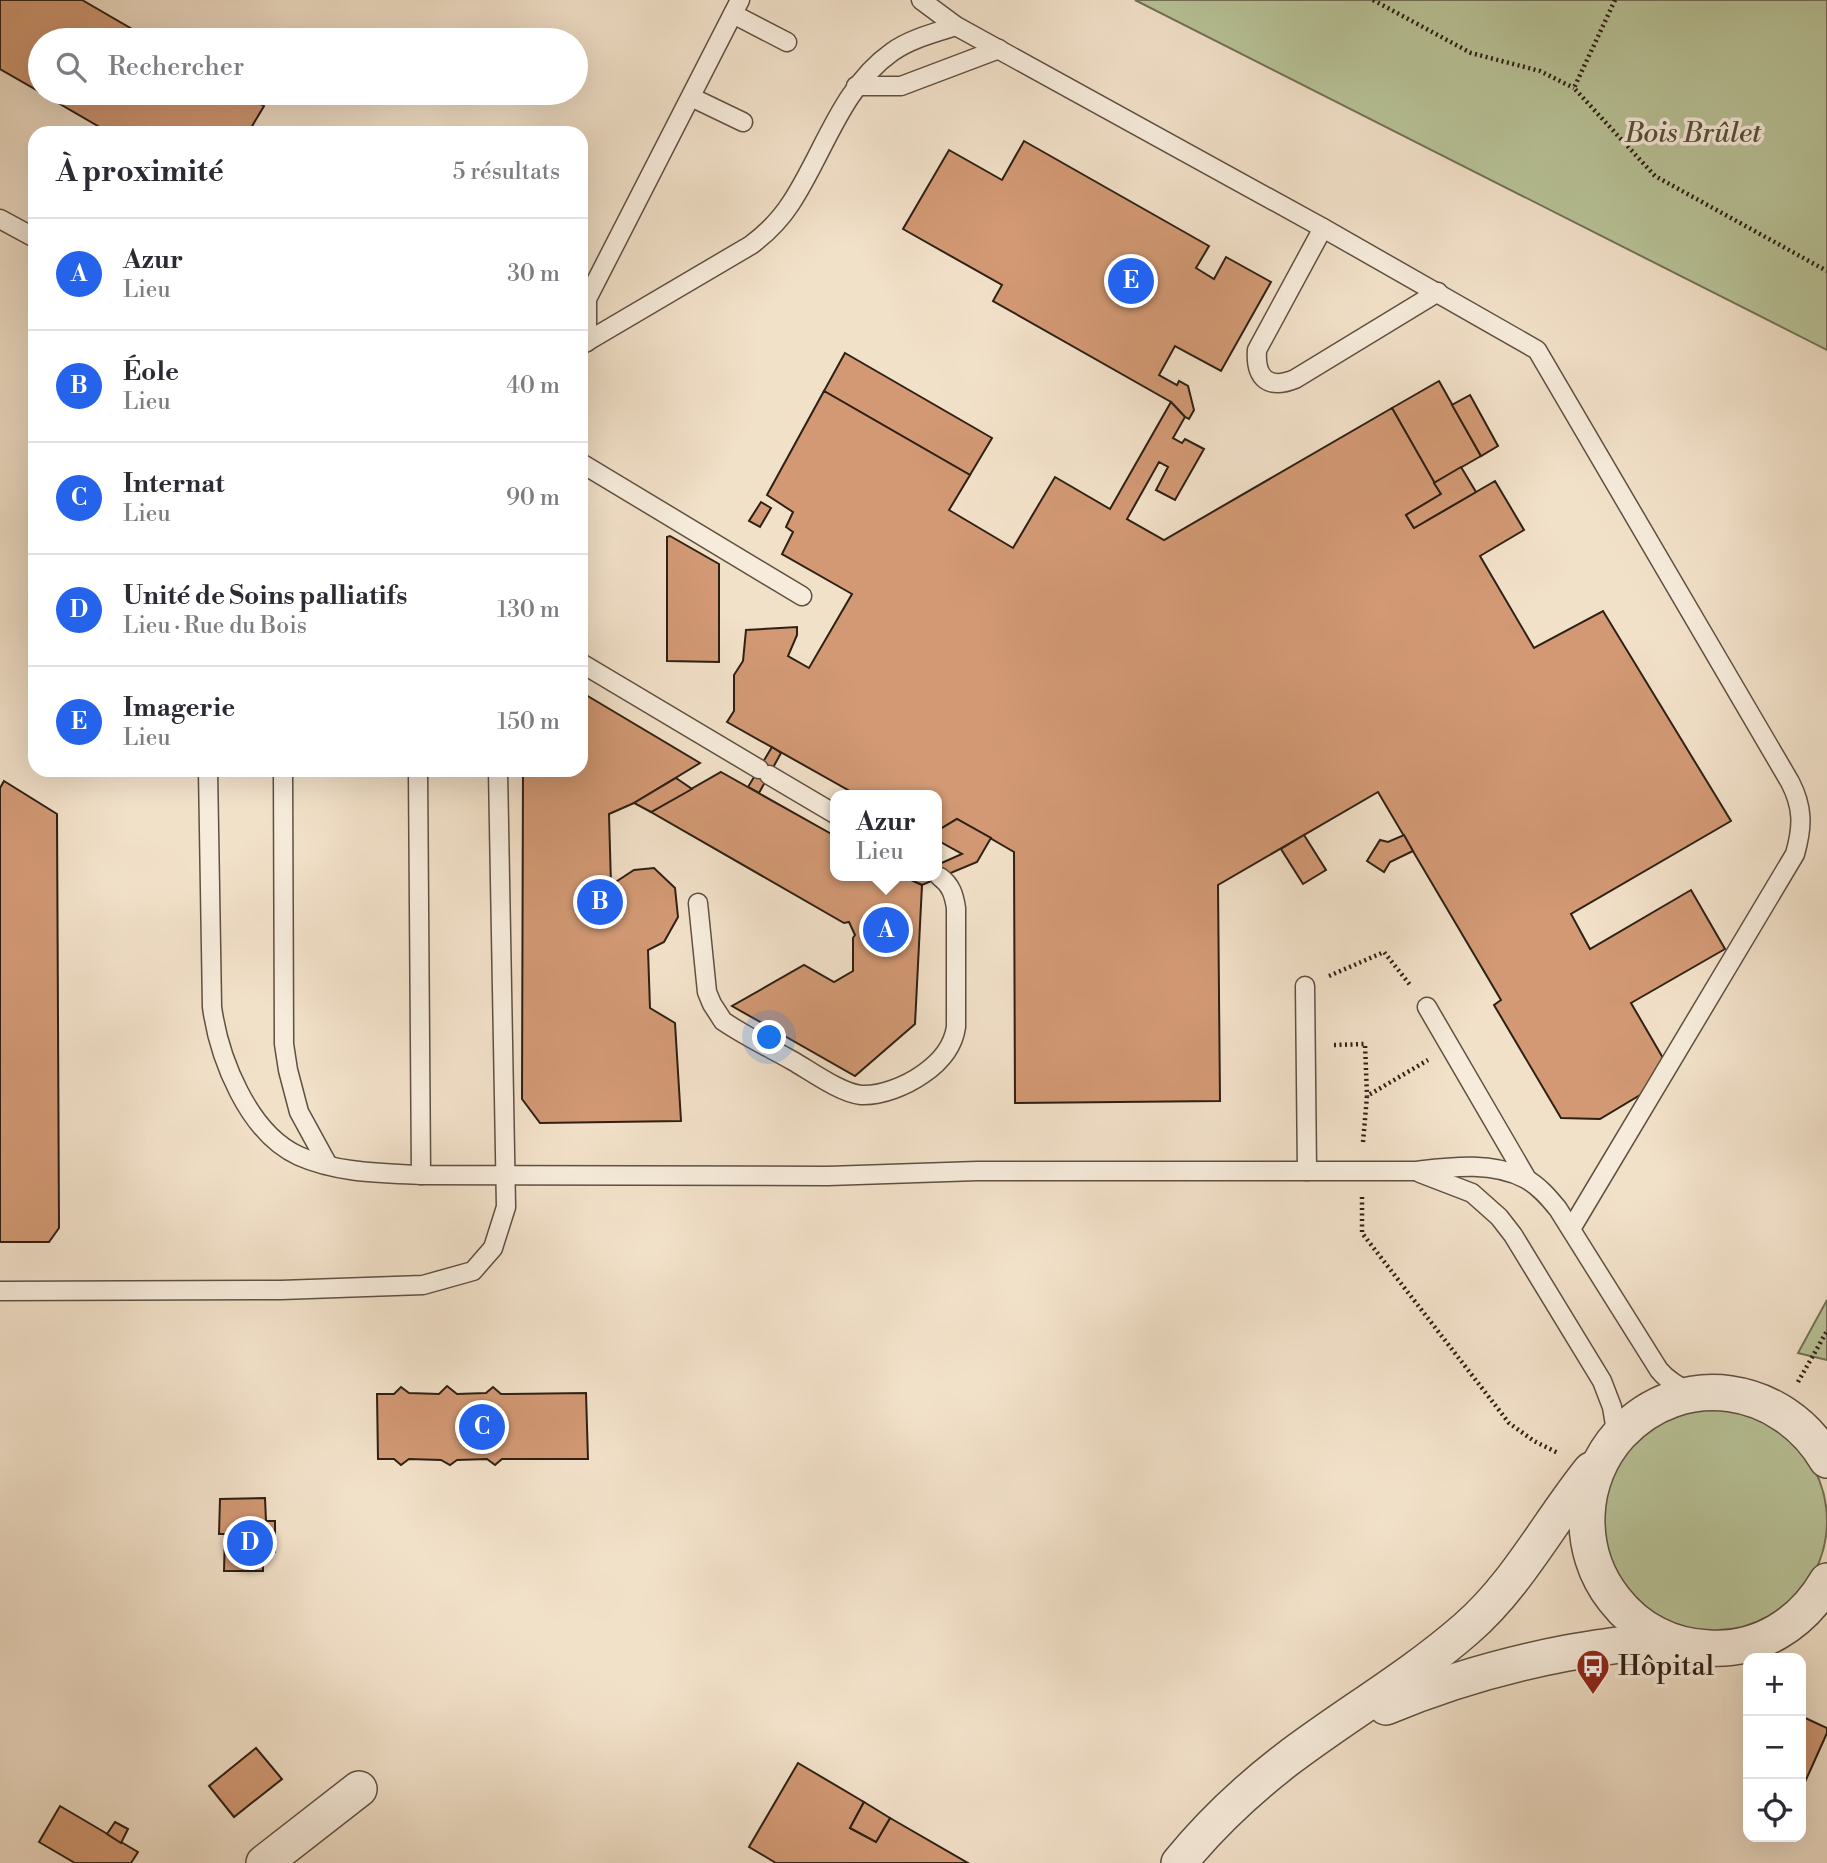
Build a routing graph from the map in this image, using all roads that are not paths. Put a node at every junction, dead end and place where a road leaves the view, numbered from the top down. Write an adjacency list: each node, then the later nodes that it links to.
1 (920, 0): 3 (lane)
2 (737, 7): 4 (lane); 7 (lane)
3 (956, 26): 5 (lane); 6 (lane)
4 (787, 42)
5 (999, 49): 6 (lane); 10 (lane)
6 (856, 86): 14 (lane)
7 (691, 97): 8 (lane); 13 (lane)
8 (743, 122)
9 (0, 219): 11 (lane)
10 (1323, 228): 12 (lane); 12 (lane)
11 (28, 235)
12 (1438, 292): 33 (lane)
13 (588, 297)
14 (588, 341)
15 (588, 467): 16 (lane)
16 (802, 596)
17 (588, 667): 22 (lane)
18 (208, 777): 27 (lane)
19 (282, 777): 27 (lane)
20 (418, 777): 30 (lane)
21 (498, 777): 31 (lane)
22 (830, 811)
23 (942, 878): 24 (lane)
24 (698, 903)
25 (1306, 986): 28 (lane)
26 (1427, 1007): 32 (lane)
27 (328, 1165): 30 (lane)
28 (1307, 1171): 29 (lane); 31 (lane)
29 (1414, 1171): 32 (lane); 37 (lane)
30 (421, 1175): 31 (lane)
31 (506, 1175): 34 (lane)
32 (1527, 1179): 33 (lane)
33 (1571, 1229): 35 (lane)
34 (0, 1291)
35 (1694, 1394): 36 (street); 37 (street)
36 (1817, 1439)
37 (1605, 1452): 41 (street); 42 (street)
38 (1827, 1581): 40 (street)
39 (1827, 1605): 40 (street)
40 (1791, 1623): 41 (street)
41 (1678, 1643): 42 (street)
42 (1305, 1746): 45 (street)
43 (359, 1789): 44 (street)
44 (264, 1863)
45 (1179, 1863)

